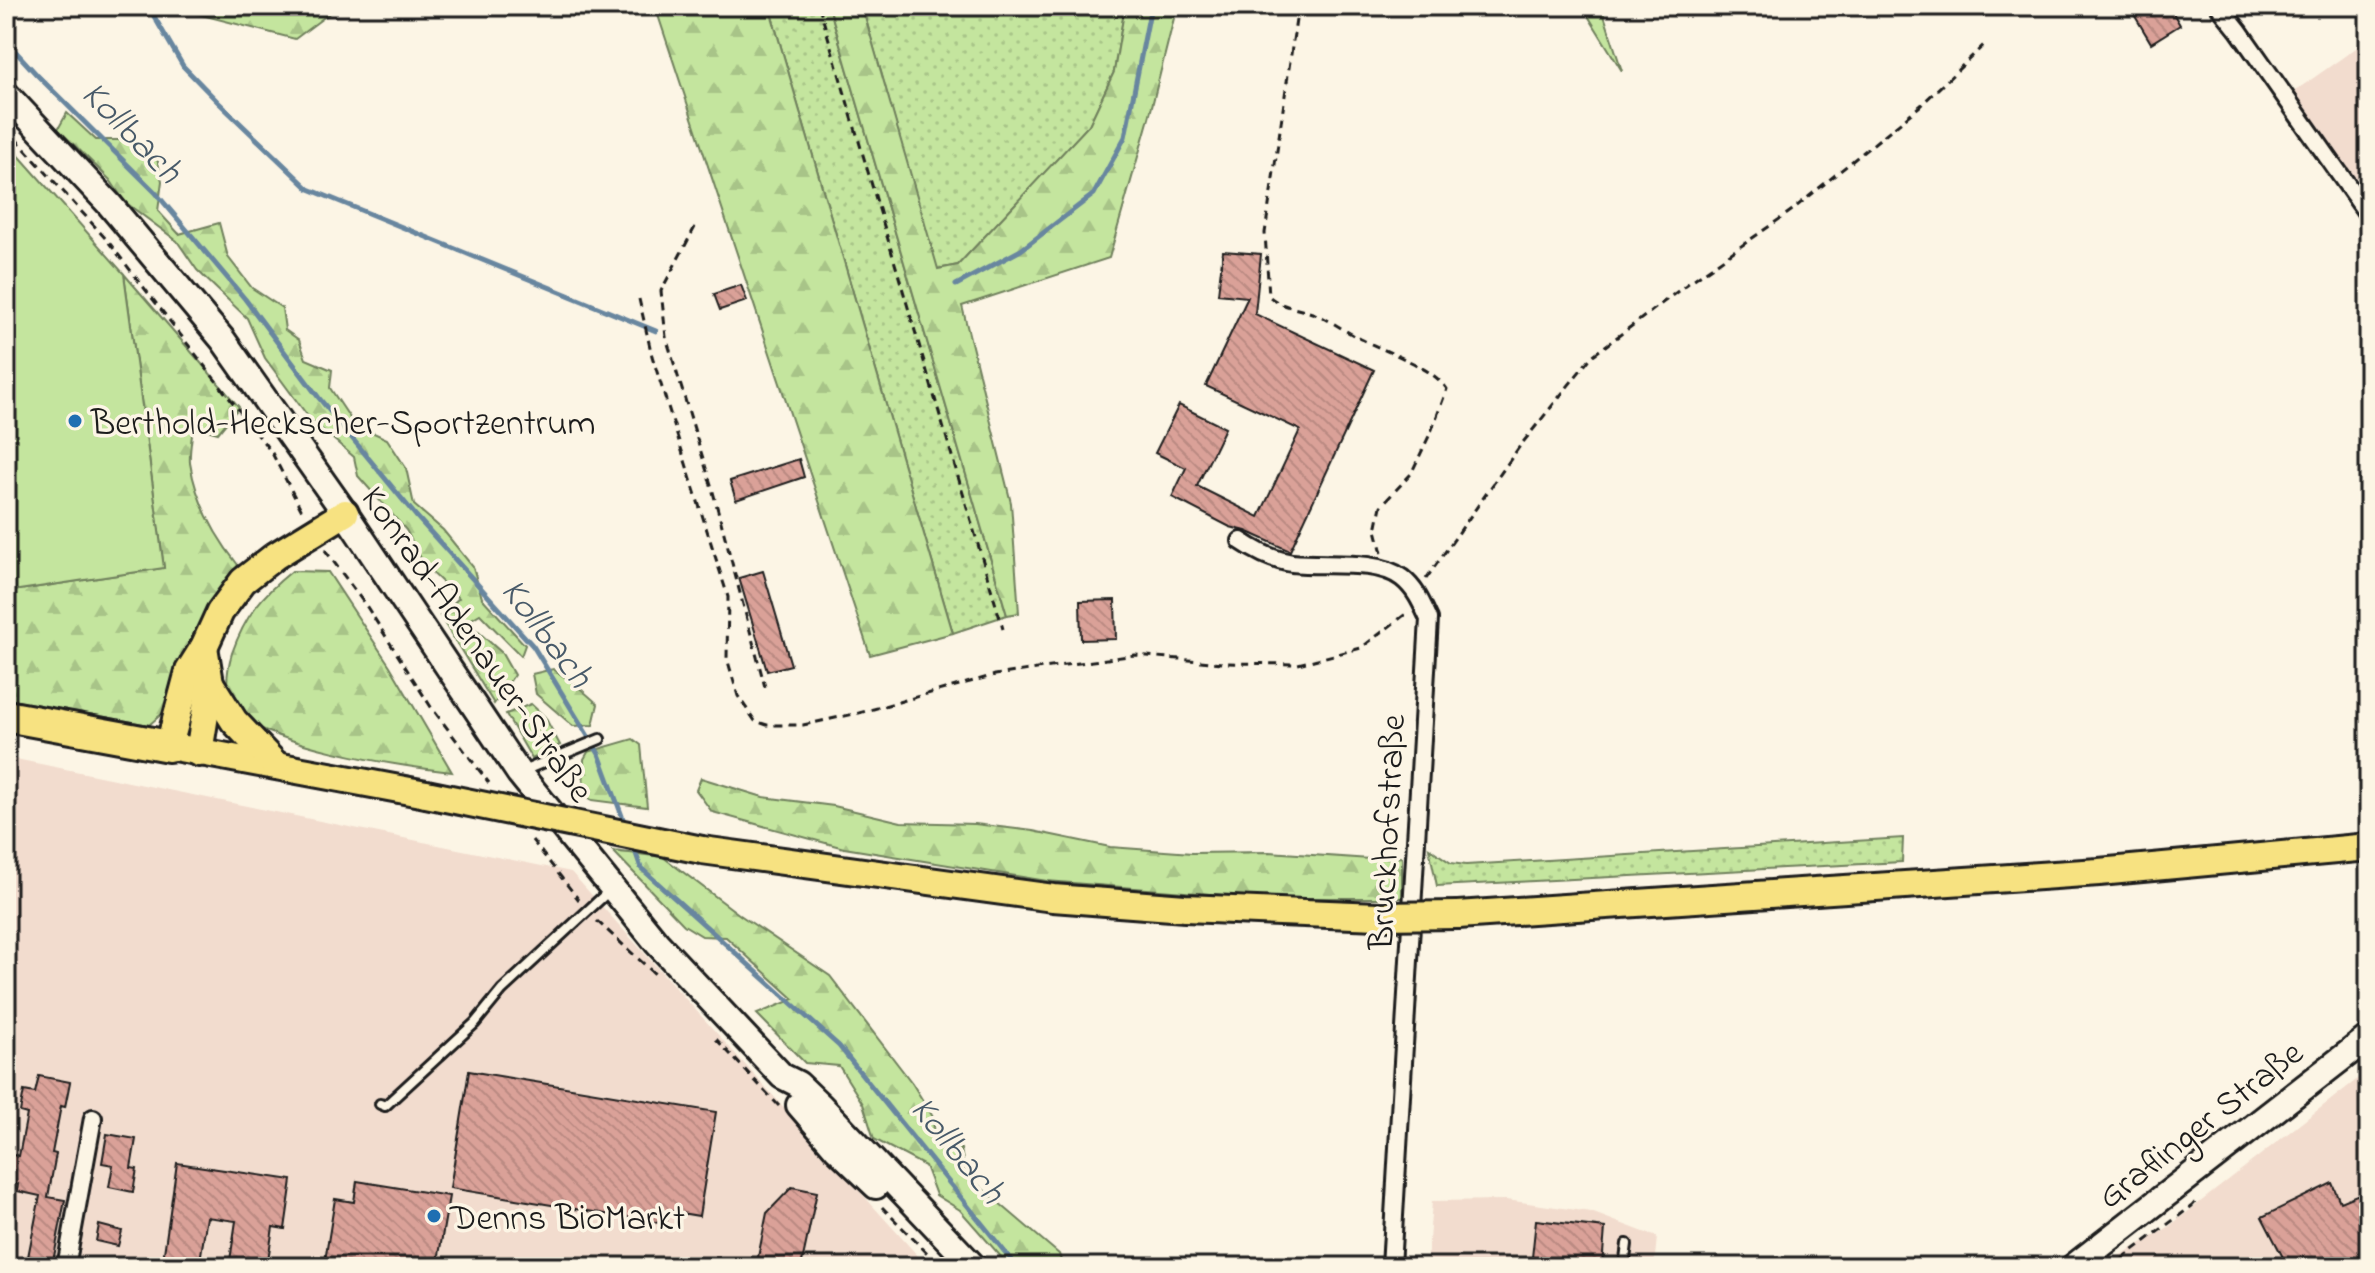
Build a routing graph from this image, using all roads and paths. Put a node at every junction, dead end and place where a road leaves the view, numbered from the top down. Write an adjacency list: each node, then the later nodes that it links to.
1 (819, 6): 15 (path)
2 (1298, 6): 13 (path)
3 (2219, 6): 7 (street)
4 (1987, 42): 14 (path)
5 (6, 94): 10 (street, Konrad-Adenauer-Straße)
6 (6, 128): 11 (path)
7 (2369, 216)
8 (695, 227): 18 (path)
9 (639, 299): 14 (path)
10 (345, 513): 11 (main road); 24 (street, Konrad-Adenauer-Straße)
11 (312, 532): 16 (main road)
12 (1241, 541): 13 (street)
13 (1385, 568): 14 (street)
14 (1417, 592): 35 (street, Bruckhofstraße)
15 (1003, 629)
16 (204, 647): 17 (main road); 21 (main road)
17 (210, 683): 22 (main road); 23 (main road)
18 (765, 687)
19 (6, 716): 21 (highway)
20 (600, 739): 24 (lane)
21 (169, 746): 22 (main road)
22 (199, 753): 23 (main road)
23 (275, 764): 25 (main road, bridge)
24 (519, 773): 26 (street, Konrad-Adenauer-Straße)
25 (2369, 847)
26 (612, 888): 28 (street, Konrad-Adenauer-Straße); 29 (lane)
27 (2369, 1037): 37 (street, Graflinger Straße)
28 (782, 1076): 33 (street, Konrad-Adenauer-Straße); 34 (street, Konrad-Adenauer-Straße)
29 (380, 1104)
30 (93, 1118): 32 (street)
31 (1627, 1244): 36 (lane)
32 (66, 1267)
33 (957, 1267)
34 (974, 1267)
35 (1391, 1267)
36 (1624, 1267)
37 (2073, 1267)

